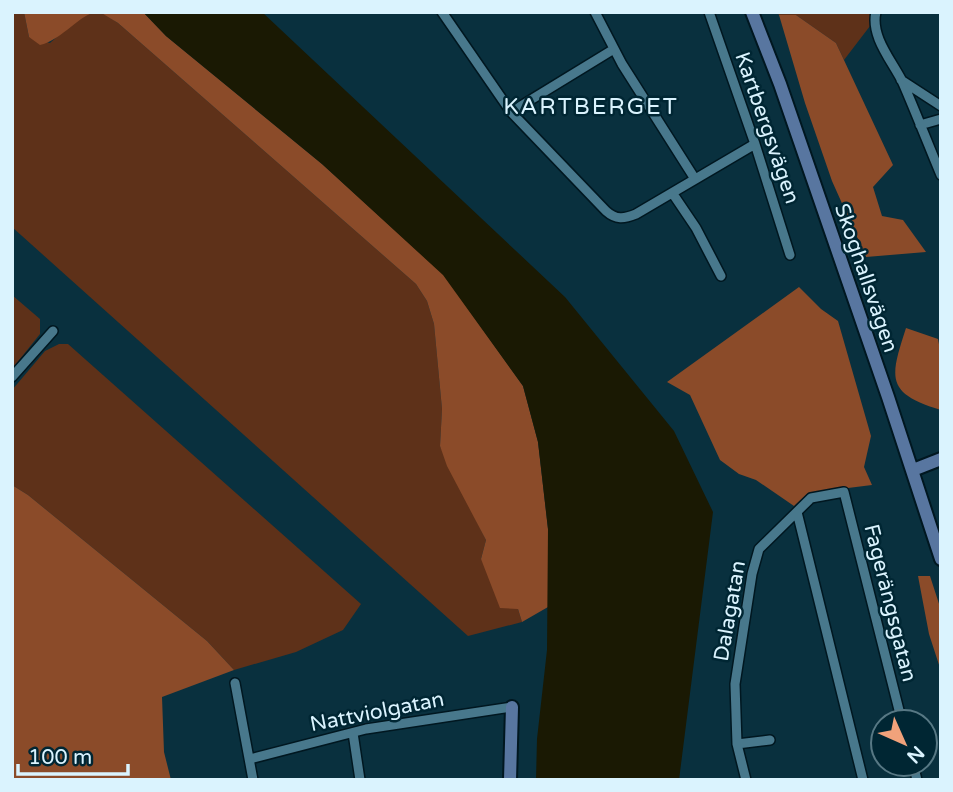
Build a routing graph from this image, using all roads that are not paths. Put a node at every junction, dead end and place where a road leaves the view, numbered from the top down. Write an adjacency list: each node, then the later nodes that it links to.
1 (442, 12): 9 (street)
2 (595, 12): 6 (street)
3 (709, 12): 12 (street, Kartbergsvägen)
4 (752, 12): 21 (main road, Skoghallsvägen)
5 (875, 16): 7 (street)
6 (614, 49): 9 (street); 14 (street)
7 (901, 80): 8 (street); 11 (street)
8 (941, 106)
9 (511, 112): 15 (street)
10 (941, 119): 11 (street)
11 (920, 125): 13 (street)
12 (755, 144): 14 (street); 16 (street, Kartbergsvägen)
13 (941, 175)
14 (695, 179): 15 (street)
15 (673, 194): 17 (street)
16 (790, 255)
17 (721, 276)
18 (53, 331): 19 (street)
19 (12, 377)
20 (941, 459): 21 (main road)
21 (913, 470): 24 (main road, Skoghallsvägen)
22 (844, 492): 23 (street, Dalagatan); 27 (street, Fagerängsgatan)
23 (797, 512): 30 (street, Dalagatan); 36 (street)
24 (941, 559)
25 (235, 683): 31 (street)
26 (512, 707): 28 (street, Nattviolgatan); 34 (main road)
27 (898, 708)
28 (353, 733): 31 (street, Nattviolgatan); 33 (street)
29 (770, 740): 30 (street)
30 (737, 744): 35 (street, Dalagatan)
31 (249, 756): 32 (street)
32 (253, 780)
33 (360, 780)
34 (510, 780)
35 (746, 780)
36 (863, 780)

